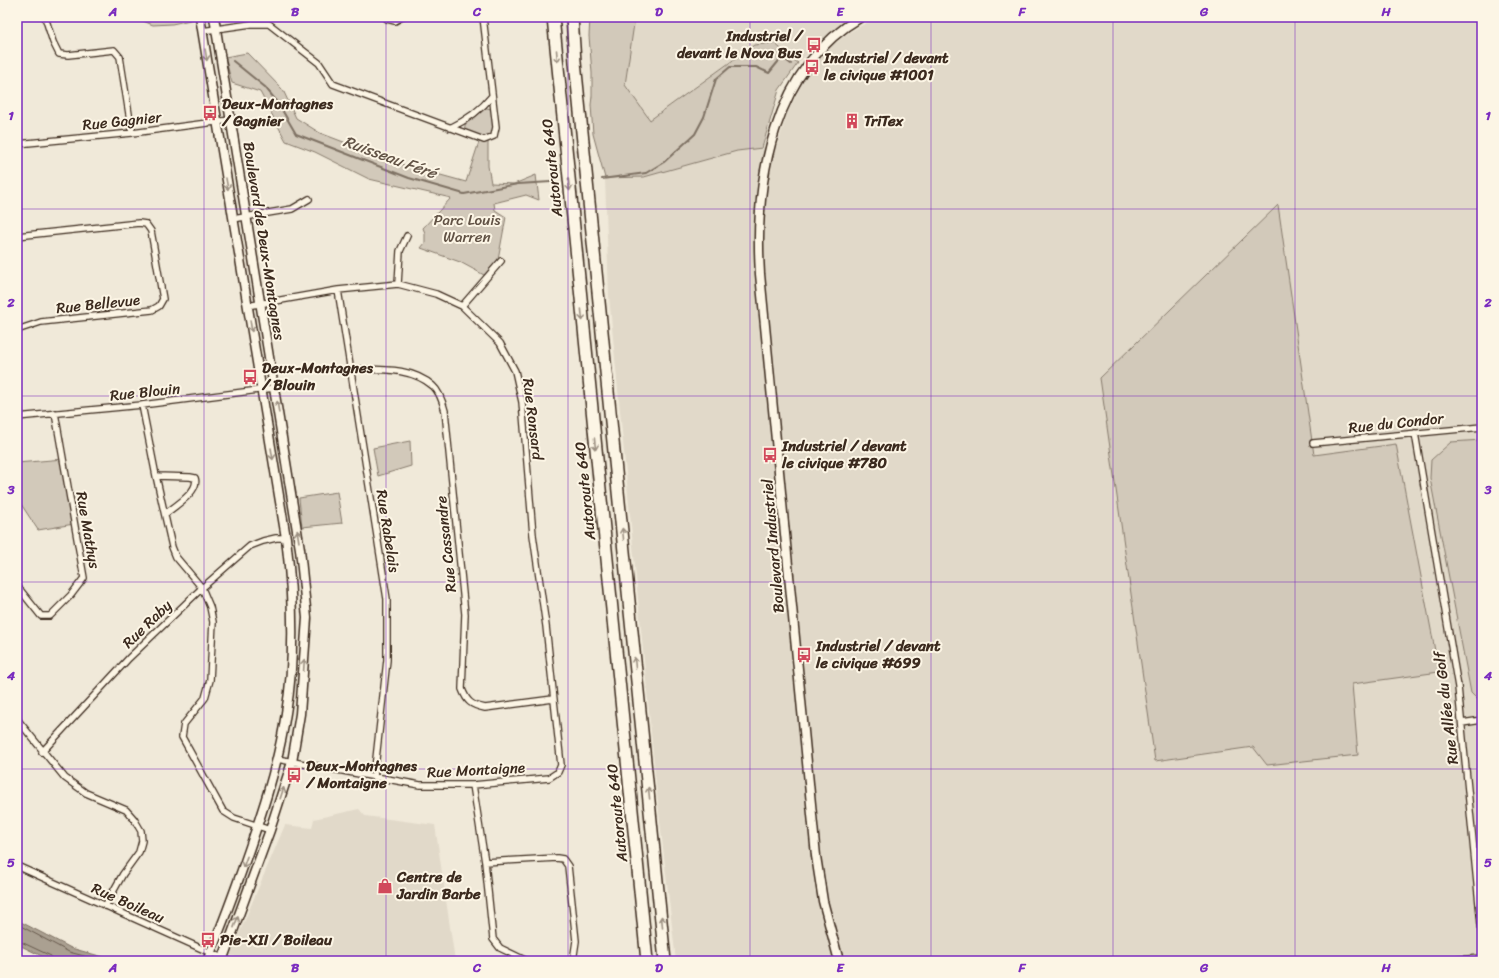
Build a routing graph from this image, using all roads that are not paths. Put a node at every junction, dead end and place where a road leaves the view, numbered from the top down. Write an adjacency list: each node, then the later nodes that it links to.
1 (46, 17): 16 (street)
2 (200, 17): 11 (street, Boulevard de Deux-Montagnes)
3 (214, 17): 10 (street, Boulevard de Deux-Montagnes)
4 (385, 17): 5 (street)
5 (402, 17)
6 (482, 17): 12 (street)
7 (553, 17): 65 (highway, Autoroute 640, one-way to 65)
8 (572, 17): 66 (highway, one-way to 8)
9 (861, 17): 67 (street, Boulevard Industriel)
10 (216, 29): 11 (street); 13 (street, Boulevard de Deux-Montagnes); 15 (street)
11 (202, 31): 14 (street, Boulevard de Deux-Montagnes, one-way to 14)
12 (492, 96): 15 (street); 15 (street)
13 (230, 120): 14 (street, Rue Gagnier); 19 (street, Boulevard de Deux-Montagnes)
14 (217, 122): 16 (street, Rue Gagnier); 20 (street, Boulevard de Deux-Montagnes, one-way to 20)
15 (450, 128)
16 (132, 133): 17 (street, Rue Gagnier)
17 (17, 144)
18 (309, 199): 19 (street)
19 (246, 218): 20 (street); 26 (street, Boulevard de Deux-Montagnes)
20 (234, 219): 27 (street, Boulevard de Deux-Montagnes)
21 (17, 236): 29 (street, Rue Bellevue)
22 (407, 236): 24 (street)
23 (501, 261): 28 (street)
24 (398, 284): 25 (street, Rue Ronsard); 28 (street, Rue Ronsard)
25 (338, 290): 26 (street, Rue Ronsard); 30 (street, Rue Rabelais)
26 (260, 304): 27 (street, Rue Ronsard); 31 (street, Boulevard de Deux-Montagnes)
27 (247, 306): 32 (street, Boulevard de Deux-Montagnes, one-way to 32)
28 (462, 306): 44 (street, Rue Ronsard)
29 (17, 330)
30 (350, 369): 44 (street, Rue Cassandre); 52 (street, Rue Rabelais)
31 (274, 388): 32 (street, Rue Blouin); 50 (street, Boulevard de Deux-Montagnes, one-way to 31)
32 (261, 390): 33 (street, Rue Blouin); 41 (street, Boulevard de Deux-Montagnes, one-way to 41)
33 (142, 405): 34 (street, Rue Blouin); 39 (street)
34 (55, 413): 35 (street, Rue Blouin); 42 (street, Rue Mathys)
35 (17, 417)
36 (1482, 427): 37 (street, Rue du Condor)
37 (1415, 433): 38 (street, Rue du Condor); 47 (street, Rue Allée du Golf)
38 (1313, 443)
39 (156, 476): 40 (street); 40 (street)
40 (165, 514): 43 (street)
41 (286, 538): 43 (street, Rue Raby); 49 (street, Boulevard de Deux-Montagnes)
42 (17, 586)
43 (202, 588): 48 (street, Rue Raby); 54 (street)
44 (553, 699): 51 (street, Rue Ronsard)
45 (17, 719): 48 (street)
46 (1482, 720): 47 (street)
47 (1462, 723): 59 (street, Rue Allée du Golf)
48 (42, 752): 58 (street)
49 (277, 759): 50 (street, Rue Montaigne); 54 (street, Boulevard de Deux-Montagnes)
50 (292, 762): 52 (street, Rue Montaigne); 55 (street, Boulevard de Deux-Montagnes, one-way to 50)
51 (558, 772): 53 (street, Rue Montaigne)
52 (374, 778): 53 (street, Rue Montaigne)
53 (473, 785): 56 (street)
54 (258, 825): 55 (street); 60 (street, Boulevard de Deux-Montagnes, one-way to 60)
55 (270, 830): 62 (street, Boulevard de Deux-Montagnes, one-way to 55)
56 (485, 862): 63 (street); 64 (street)
57 (17, 866): 58 (street, Rue Boileau)
58 (105, 906): 60 (street, Rue Boileau)
59 (1482, 935)
60 (209, 957): 62 (street, Rue Boileau)
61 (1482, 958): 68 (street)
62 (225, 960)
63 (527, 961)
64 (573, 961)
65 (647, 961)
66 (665, 961)
67 (839, 961)
68 (1440, 961)

